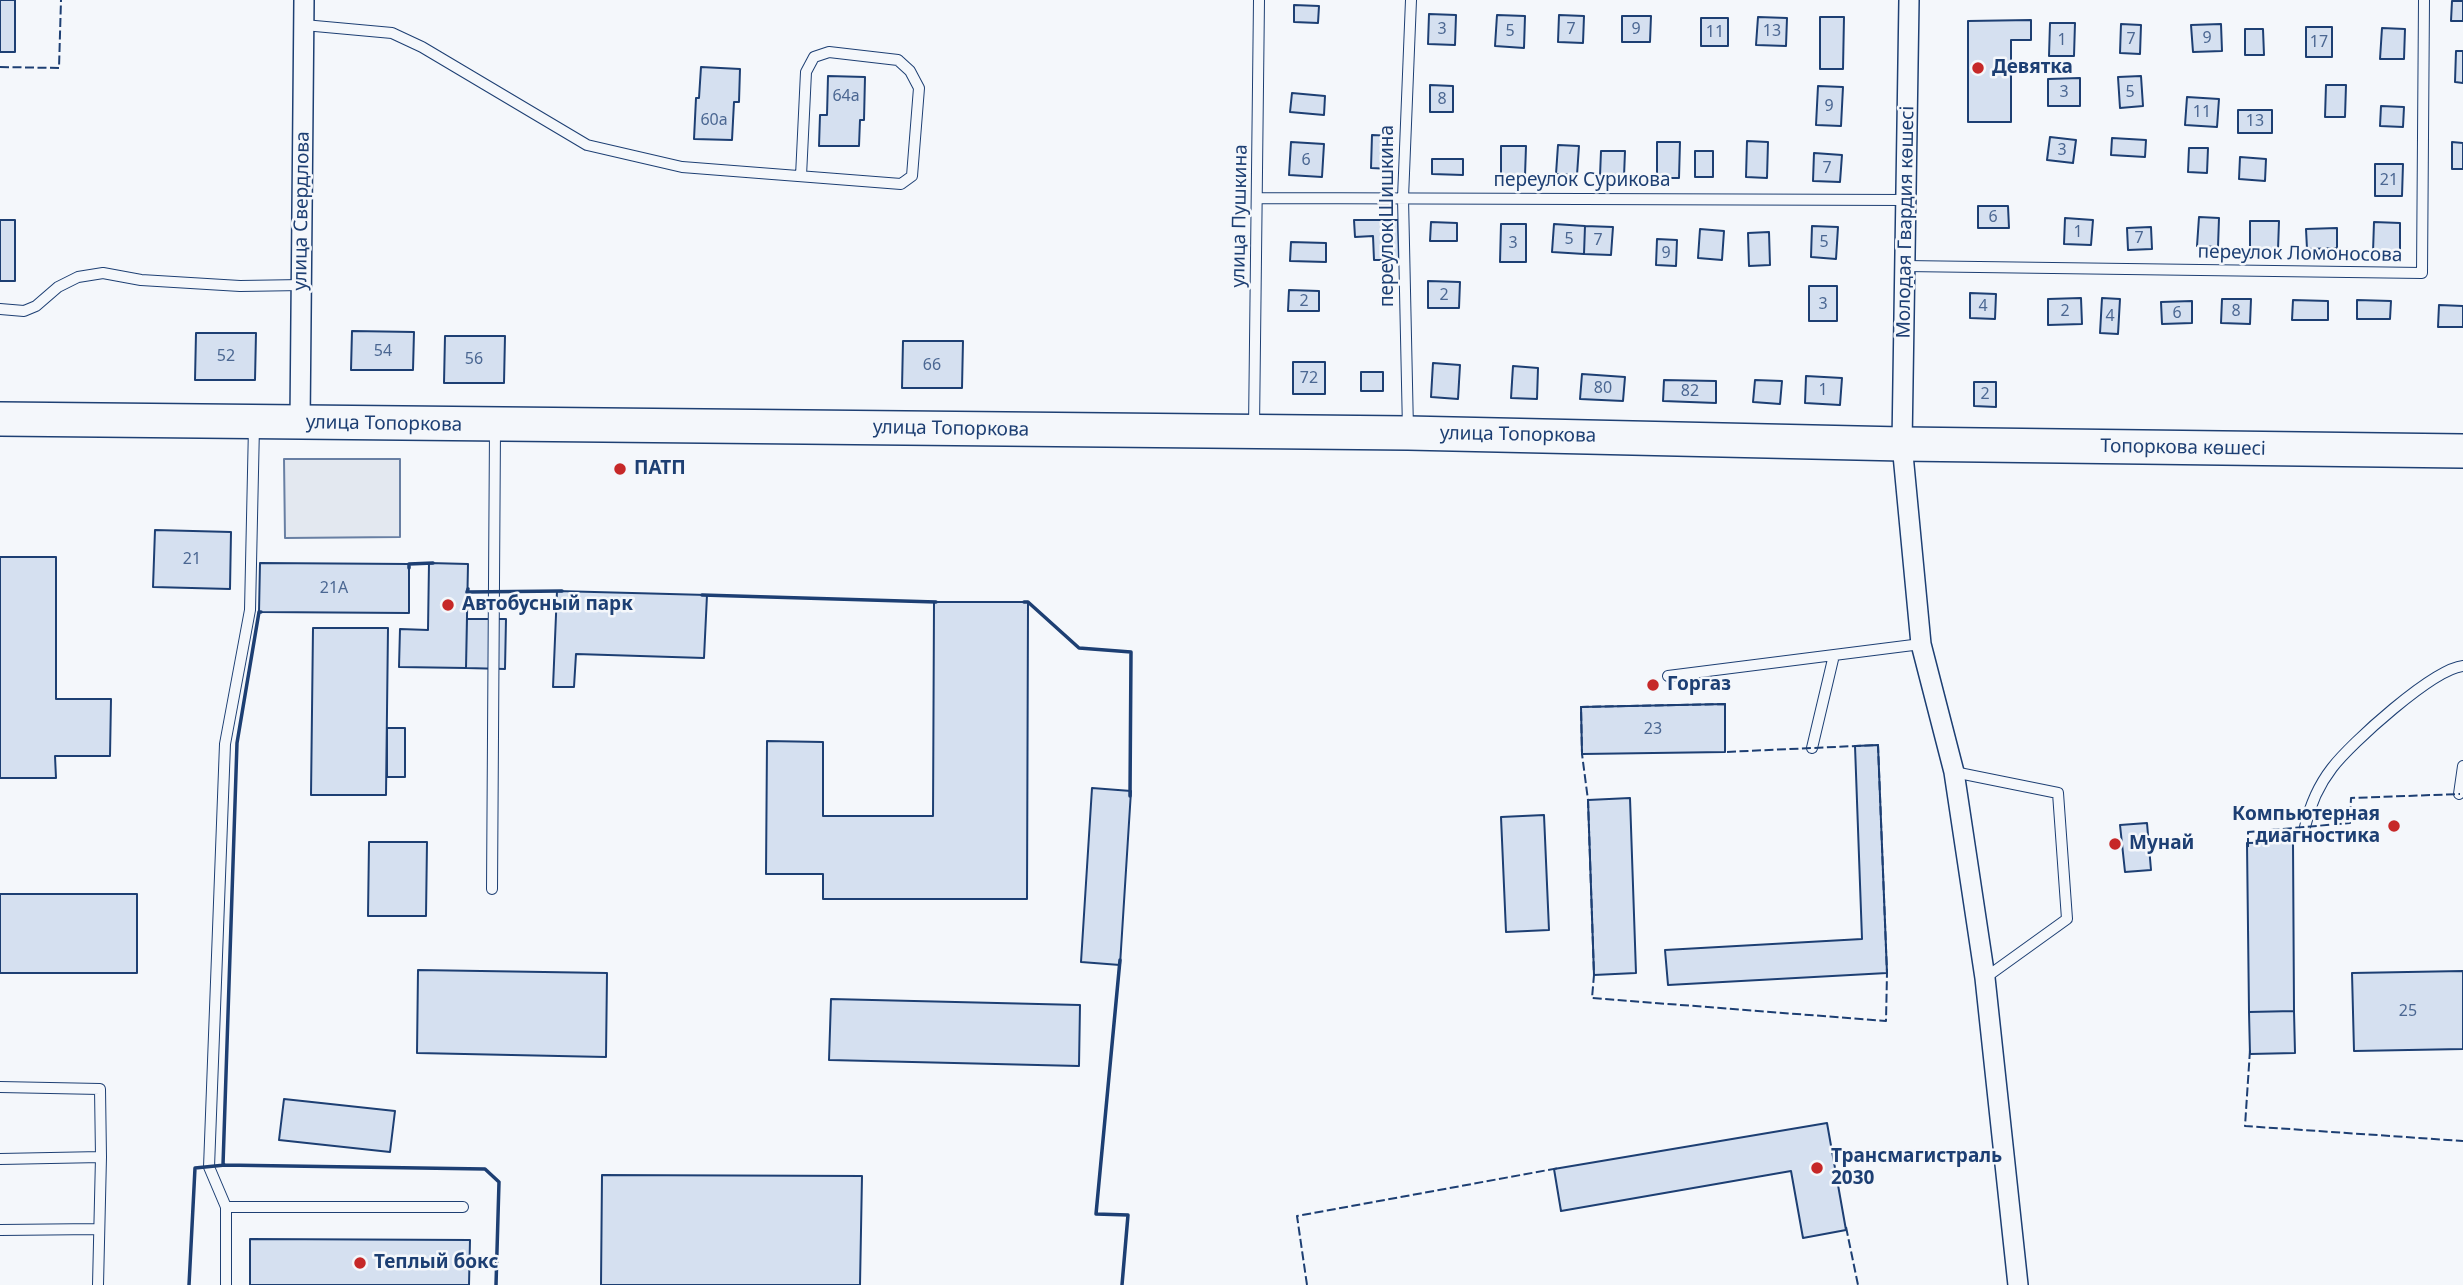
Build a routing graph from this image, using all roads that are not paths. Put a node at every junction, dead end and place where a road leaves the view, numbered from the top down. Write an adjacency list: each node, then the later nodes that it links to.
1 (304, 0): 6 (street, улица Свердлова)
2 (1259, 0): 8 (lane, улица Пушкина)
3 (1411, 0): 9 (lane, переулок Шишкина)
4 (1909, 0): 10 (street, Молодая Гвардия көшесі)
5 (2424, 0): 11 (lane, переулок Ломоносова)
6 (304, 25): 7 (lane); 12 (street, улица Свердлова)
7 (801, 176): 7 (lane)
8 (1258, 198): 9 (lane, переулок Сурикова); 18 (lane, улица Пушкина)
9 (1403, 198): 10 (lane, переулок Сурикова); 19 (lane, переулок Шишкина)
10 (1906, 200): 11 (street, Молодая Гвардия көшесі)
11 (1905, 266): 20 (street, Молодая Гвардия көшесі)
12 (302, 285): 13 (lane); 16 (street, улица Свердлова)
13 (0, 309)
14 (0, 419): 15 (highway, улица Топоркова)
15 (254, 422): 16 (highway, улица Топоркова); 36 (lane)
16 (300, 423): 17 (highway, улица Топоркова)
17 (495, 425): 18 (highway, улица Топоркова); 31 (lane)
18 (1254, 432): 19 (highway, улица Топоркова)
19 (1408, 433): 20 (highway, улица Топоркова)
20 (1902, 444): 21 (highway, Топоркова көшесі); 22 (street, Молодая Гвардия көшесі)
21 (2463, 451)
22 (1921, 644): 23 (lane); 28 (street, Молодая Гвардия көшесі)
23 (1834, 655): 25 (lane); 26 (lane)
24 (2463, 666): 30 (lane)
25 (1668, 676)
26 (1812, 748)
27 (2463, 766): 29 (lane)
28 (1954, 772): 32 (street, Молодая Гвардия көшесі); 32 (lane)
29 (2459, 794)
30 (2305, 827)
31 (492, 889)
32 (1985, 978): 42 (street, Молодая Гвардия көшесі)
33 (0, 1087): 34 (lane)
34 (101, 1157): 35 (lane); 38 (lane)
35 (0, 1159)
36 (226, 1207): 37 (lane); 41 (lane)
37 (464, 1207)
38 (98, 1229): 39 (lane); 40 (lane)
39 (0, 1230)
40 (98, 1285)
41 (226, 1285)
42 (2018, 1285)

